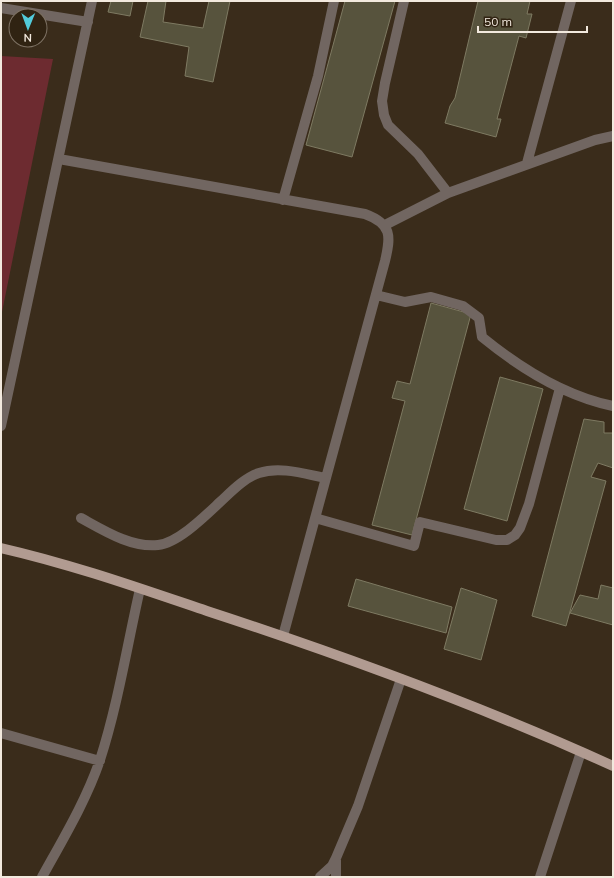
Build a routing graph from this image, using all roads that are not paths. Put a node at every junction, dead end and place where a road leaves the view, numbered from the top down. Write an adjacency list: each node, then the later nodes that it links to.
1 (92, 1): 6 (street)
2 (334, 1): 11 (street)
3 (404, 1): 10 (street)
4 (571, 1): 9 (street)
5 (1, 8): 6 (street)
6 (88, 22): 8 (street)
7 (613, 136): 9 (street)
8 (59, 159): 11 (street); 16 (street)
9 (527, 163): 10 (street)
10 (448, 193): 12 (street)
11 (283, 200): 12 (street)
12 (385, 225): 13 (street)
13 (376, 295): 14 (street); 17 (street)
14 (560, 388): 15 (street); 19 (street)
15 (613, 406)
16 (1, 426)
17 (326, 478): 18 (street); 19 (street)
18 (81, 518)
19 (315, 518): 22 (street)
20 (1, 548): 21 (main road)
21 (140, 588): 22 (main road); 26 (street)
22 (283, 636): 23 (main road)
23 (401, 679): 25 (main road); 28 (street)
24 (1, 734): 26 (street)
25 (581, 752): 27 (main road); 32 (street)
26 (100, 761): 29 (street)
27 (613, 766)
28 (336, 858): 30 (street); 31 (street)
29 (42, 877)
30 (320, 877)
31 (336, 877)
32 (540, 877)

